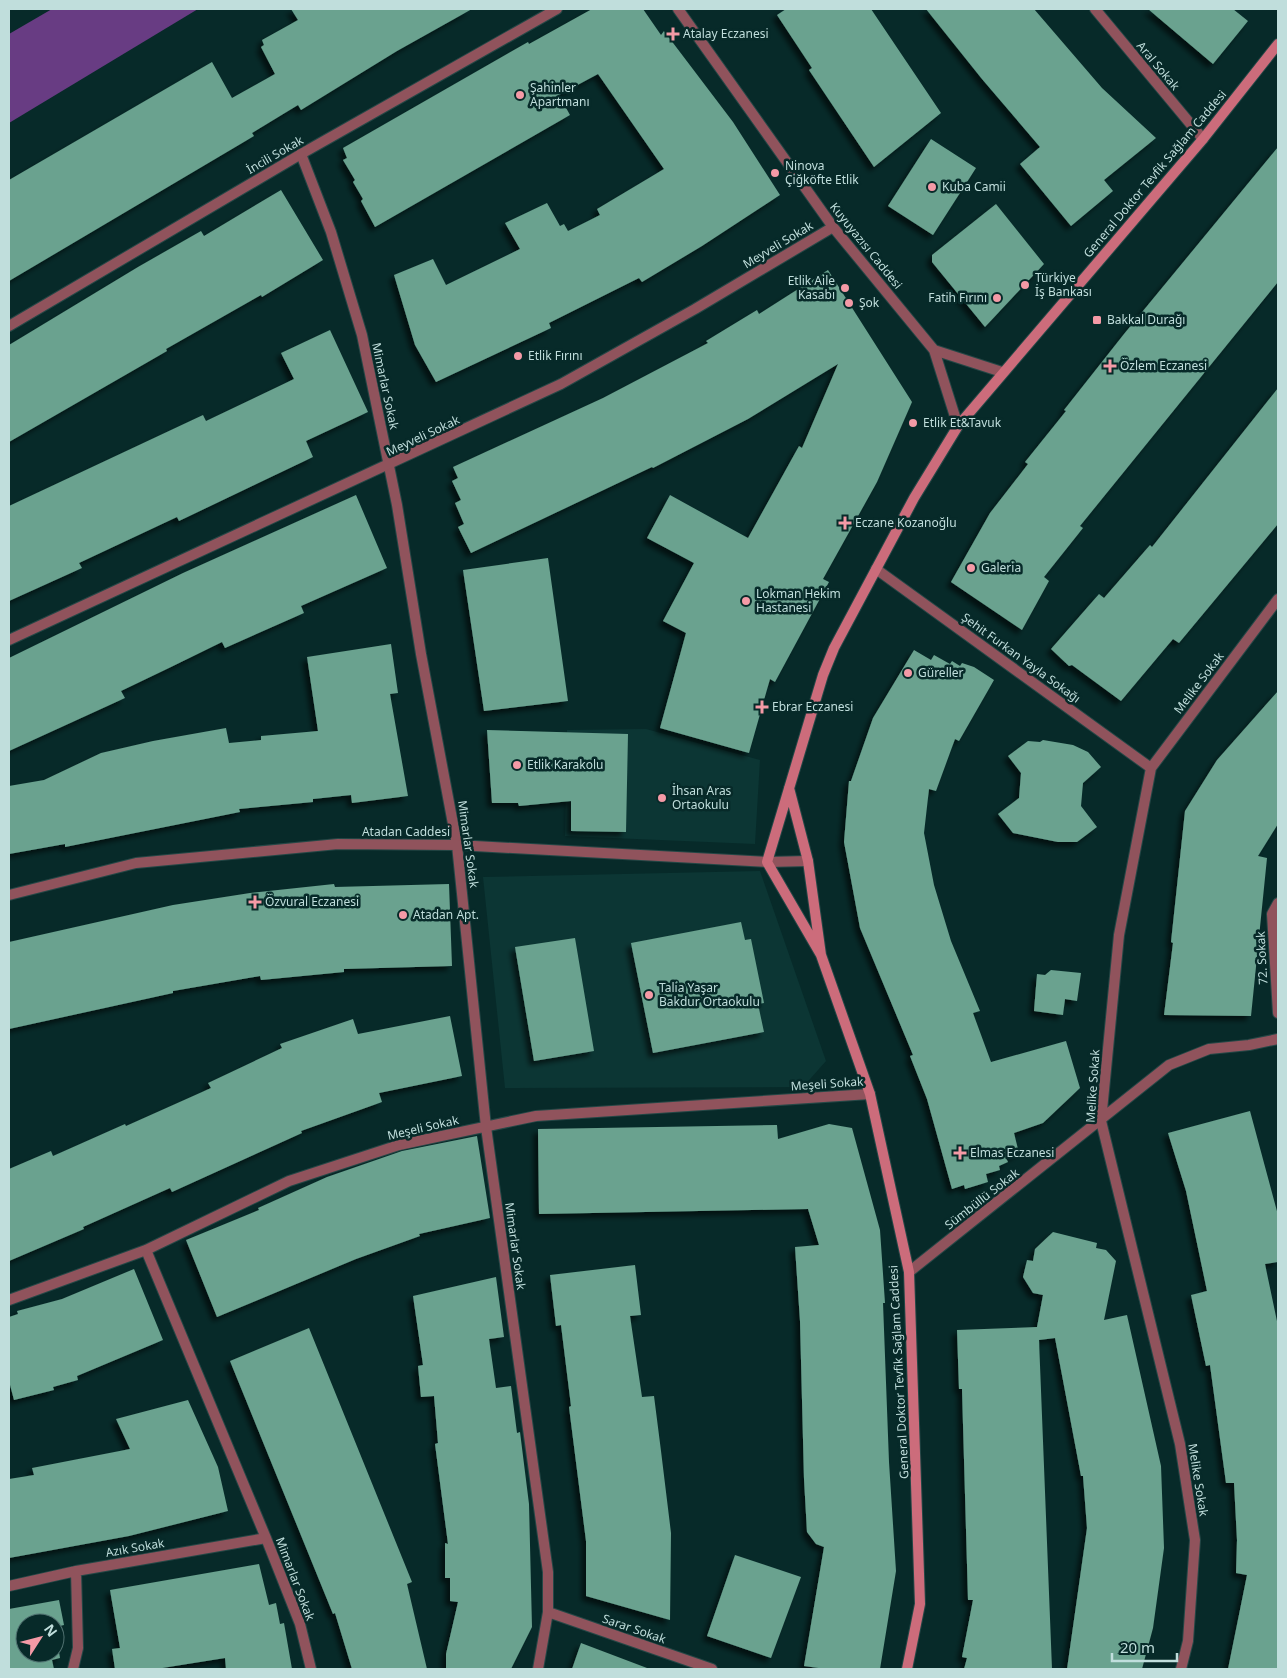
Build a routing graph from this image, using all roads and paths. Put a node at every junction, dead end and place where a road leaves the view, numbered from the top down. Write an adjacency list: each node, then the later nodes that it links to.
1 (557, 9): 6 (street, İncili Sokak)
2 (678, 9): 7 (street, Kuyuyazısı Caddesi)
3 (1095, 9): 5 (street, Aral Sokak)
4 (1278, 44): 5 (main road, General Doktor Tevfik Sağlam Caddesi)
5 (1203, 139): 10 (main road, General Doktor Tevfik Sağlam Caddesi)
6 (301, 154): 8 (street, İncili Sokak); 12 (street, Mimarlar Sokak)
7 (833, 227): 9 (street, Kuyuyazısı Caddesi); 12 (street, Meyveli Sokak)
8 (9, 326)
9 (934, 350): 10 (street); 11 (street)
10 (1002, 372): 11 (main road, General Doktor Tevfik Sağlam Caddesi)
11 (958, 426): 13 (main road, General Doktor Tevfik Sağlam Caddesi)
12 (389, 465): 15 (street, Meyveli Sokak); 18 (street, Mimarlar Sokak)
13 (876, 569): 16 (street, Şehit Furkan Yayla Sokağı); 17 (main road, General Doktor Tevfik Sağlam Caddesi)
14 (1278, 599): 16 (street, Melike Sokak)
15 (9, 640)
16 (1151, 768): 27 (street, Melike Sokak)
17 (789, 786): 19 (main road, General Doktor Tevfik Sağlam Caddesi); 20 (main road)
18 (457, 845): 20 (street, Atadan Caddesi); 21 (street, Atadan Caddesi); 28 (street, Mimarlar Sokak)
19 (808, 861): 20 (street, Atadan Caddesi); 23 (main road, General Doktor Tevfik Sağlam Caddesi)
20 (767, 862): 23 (main road)
21 (9, 895)
22 (1278, 904): 24 (street, 72. Sokak)
23 (821, 955): 26 (main road, General Doktor Tevfik Sağlam Caddesi)
24 (1278, 1012)
25 (1278, 1039): 27 (street, Sümbüllü Sokak)
26 (870, 1094): 28 (street, Meşeli Sokak); 30 (main road, General Doktor Tevfik Sağlam Caddesi)
27 (1101, 1121): 30 (street, Sümbüllü Sokak); 41 (street, Melike Sokak)
28 (486, 1127): 29 (street, Meşeli Sokak); 35 (street, Mimarlar Sokak)
29 (146, 1250): 31 (street, Meşeli Sokak); 32 (street, Mimarlar Sokak)
30 (909, 1272): 40 (main road, General Doktor Tevfik Sağlam Caddesi)
31 (9, 1300)
32 (266, 1538): 33 (street, Azık Sokak); 37 (street, Mimarlar Sokak)
33 (76, 1571): 34 (street, Azık Sokak); 36 (street)
34 (9, 1586)
35 (548, 1612): 38 (street, Mimarlar Sokak); 39 (street, Sarar Sokak)
36 (72, 1669)
37 (312, 1669)
38 (538, 1669)
39 (712, 1669)
40 (907, 1669)
41 (1181, 1669)

